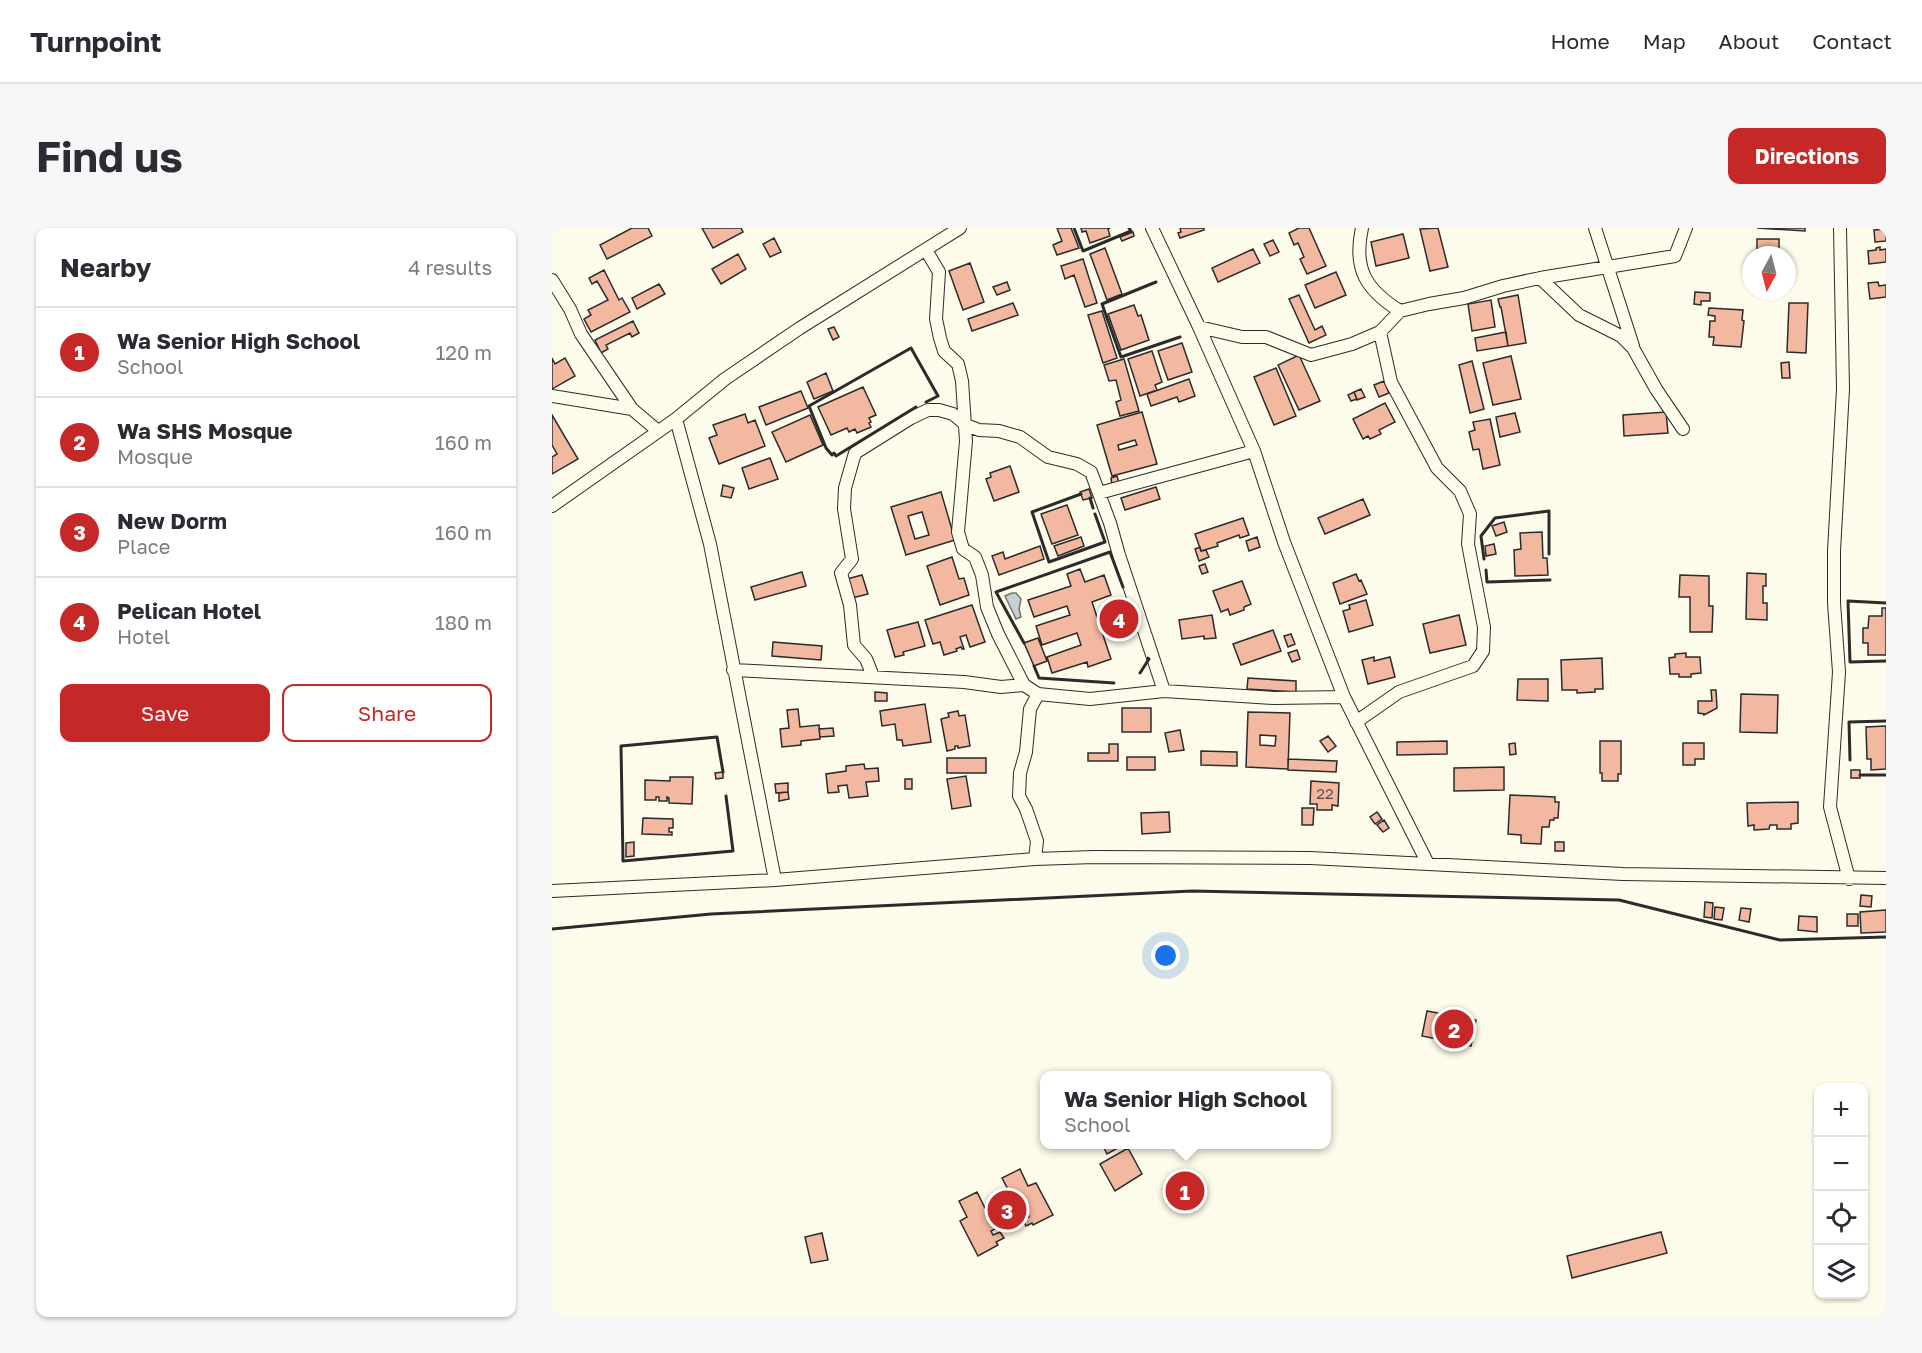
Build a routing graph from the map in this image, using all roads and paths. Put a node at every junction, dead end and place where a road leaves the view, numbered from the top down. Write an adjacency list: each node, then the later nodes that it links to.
1 (960, 228): 7 (street)
2 (1152, 228): 12 (street)
3 (1362, 228): 11 (street)
4 (1595, 228): 8 (street)
5 (1686, 228): 8 (street)
6 (1840, 228): 34 (street)
7 (926, 250): 17 (street); 18 (street)
8 (1608, 267): 9 (street); 14 (street)
9 (1540, 278): 11 (street); 14 (street)
10 (552, 280): 16 (street)
11 (1400, 311): 13 (street)
12 (1199, 327): 13 (street); 21 (street)
13 (1380, 332): 30 (street)
14 (1633, 348): 19 (street)
15 (552, 396): 16 (street)
16 (632, 409): 20 (street)
17 (676, 419): 20 (street); 24 (street)
18 (966, 425): 22 (street); 25 (street); 26 (street)
19 (1683, 429)
20 (658, 431): 23 (street)
21 (1254, 452): 22 (street); 29 (street)
22 (1099, 493): 27 (street)
23 (552, 506)
24 (734, 670): 25 (street); 35 (street)
25 (871, 677): 26 (street)
26 (1024, 685): 28 (street)
27 (1164, 692): 28 (street); 29 (street)
28 (1038, 694): 31 (street)
29 (1344, 697): 30 (street)
30 (1356, 722): 32 (street)
31 (1035, 859): 32 (street); 35 (street)
32 (1428, 864): 34 (street)
33 (1886, 878): 34 (street)
34 (1849, 879)
35 (774, 880): 36 (street)
36 (552, 891)

